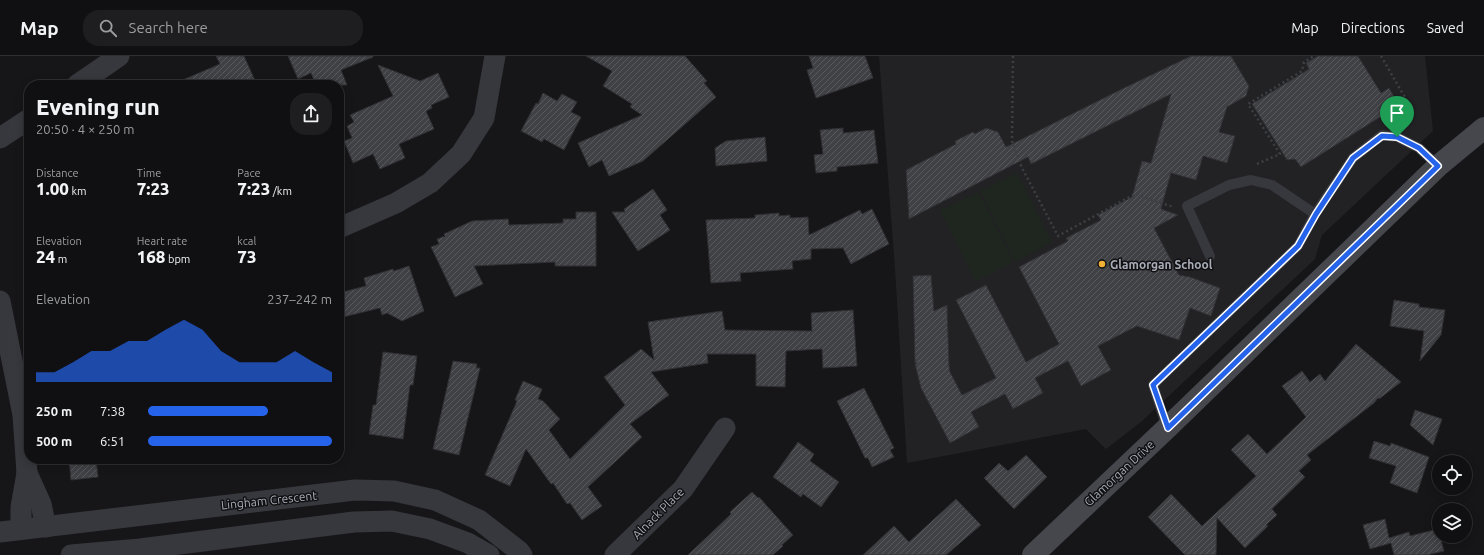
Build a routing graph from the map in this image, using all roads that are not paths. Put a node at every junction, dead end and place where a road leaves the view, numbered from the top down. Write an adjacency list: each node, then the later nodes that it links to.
1 (120, 56): 3 (street)
2 (495, 56): 9 (street)
3 (85, 80)
4 (24, 121): 6 (street)
5 (1484, 128): 7 (street, Glamorgan Drive)
6 (0, 138)
7 (1438, 166): 8 (lane); 13 (street, Glamorgan Drive)
8 (1316, 214): 10 (lane); 13 (lane)
9 (344, 226)
10 (1210, 256)
11 (0, 300): 14 (street)
12 (725, 428): 23 (street, Alnack Place)
13 (1168, 428): 24 (street, Glamorgan Drive)
14 (24, 438)
15 (26, 464): 16 (street)
16 (27, 473): 17 (street); 18 (street)
17 (46, 527): 18 (street, Lingham Crescent); 22 (street, Lingham Crescent)
18 (21, 529): 19 (street, Lingham Crescent)
19 (0, 532)
20 (71, 555): 21 (street)
21 (489, 555)
22 (522, 555)
23 (615, 555)
24 (1033, 555)

